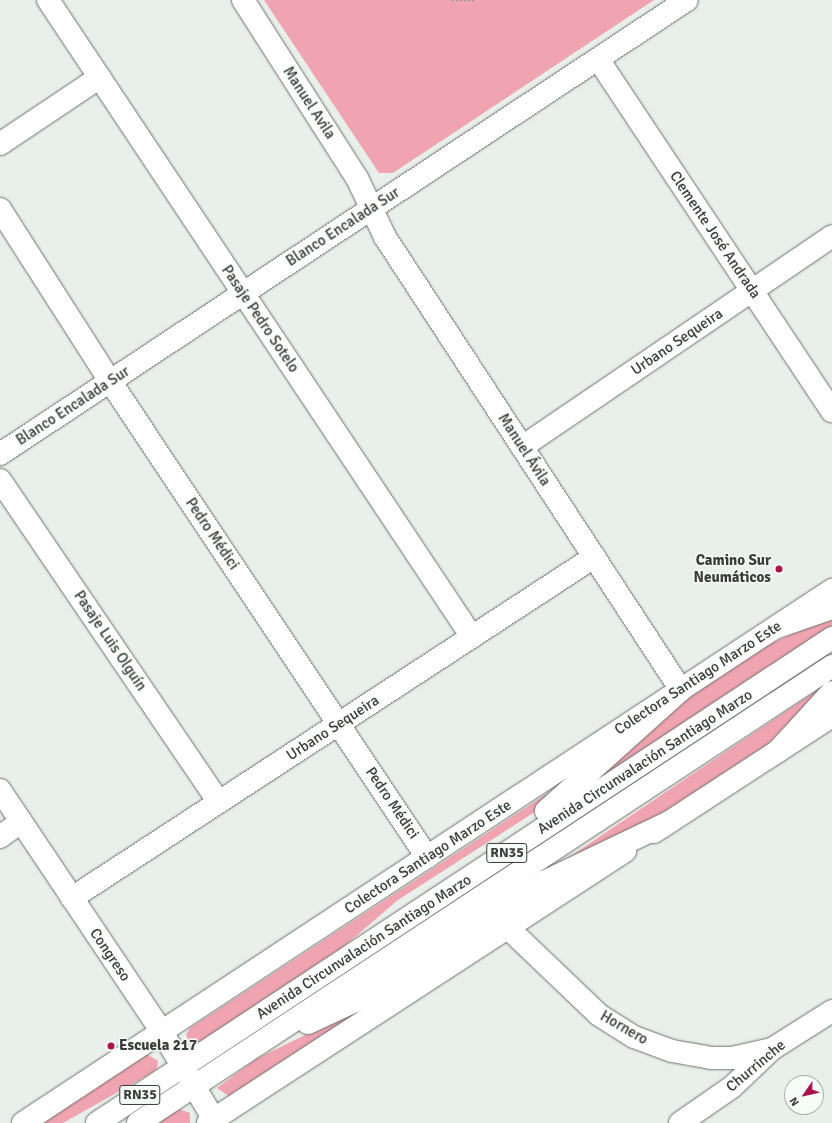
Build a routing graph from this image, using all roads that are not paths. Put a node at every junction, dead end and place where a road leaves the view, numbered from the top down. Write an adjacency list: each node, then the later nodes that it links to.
1 (48, 0): 5 (main road, Pasaje Pedro Sotelo)
2 (243, 0): 7 (main road, Manuel Avila)
3 (687, 0): 4 (main road, Blanco Encalada Sur)
4 (598, 59): 7 (main road, Blanco Encalada Sur); 10 (main road, Clemente José Andrada)
5 (100, 77): 6 (main road); 11 (main road, Pasaje Pedro Sotelo)
6 (0, 144)
7 (372, 208): 11 (main road, Blanco Encalada Sur); 14 (main road, Manuel Ávila)
8 (0, 209): 12 (main road, Pedro Médici)
9 (832, 236): 10 (main road, Urbano Sequeira)
10 (752, 291): 13 (main road, Clemente José Andrada); 14 (main road, Urbano Sequeira)
11 (243, 293): 12 (main road, Blanco Encalada Sur); 21 (main road, Pasaje Pedro Sotelo)
12 (110, 381): 15 (main road, Blanco Encalada Sur); 27 (main road, Pedro Médici)
13 (832, 412)
14 (522, 447): 17 (main road, Manuel Ávila)
15 (0, 454)
16 (0, 480): 30 (main road, Pasaje Luis Olguín)
17 (594, 557): 21 (main road, Urbano Sequeira); 24 (main road, Manuel Ávila)
18 (832, 590): 20 (main road, Colectora Santiago Marzo Este)
19 (832, 608): 20 (main road)
20 (777, 627): 24 (main road, Colectora Santiago Marzo Este)
21 (472, 637): 27 (main road, Urbano Sequeira)
22 (832, 638): 37 (main road, Avenida Circunvalación Santiago Marzo / RN35)
23 (832, 666): 40 (main road, Avenida Circunvalación Santiago Marzo / RN35)
24 (680, 690): 34 (main road, Colectora Santiago Marzo Este); 37 (main road)
25 (832, 692): 28 (main road)
26 (832, 716): 28 (main road)
27 (339, 724): 30 (main road, Urbano Sequeira); 34 (main road, Pedro Médici)
28 (777, 752): 32 (main road)
29 (0, 790): 31 (main road, Congreso)
30 (219, 802): 35 (main road, Urbano Sequeira)
31 (22, 822): 33 (main road); 35 (main road, Congreso)
32 (669, 822): 36 (main road); 40 (main road)
33 (0, 836)
34 (427, 857): 39 (main road, Colectora Santiago Marzo Este)
35 (72, 898): 39 (main road, Congreso)
36 (508, 928): 41 (main road, Hornero); 45 (main road)
37 (344, 960): 42 (main road, Avenida Circunvalación Santiago Marzo / RN35)
38 (832, 1011): 41 (main road, Churrinche)
39 (162, 1032): 42 (main road, Congreso); 46 (main road, Colectora Santiago Marzo Este)
40 (258, 1044): 43 (main road, Avenida Circunvalación Santiago Marzo / RN35)
41 (772, 1049): 48 (main road, Churrinche)
42 (182, 1066): 43 (main road, Congreso); 44 (main road, Avenida Circunvalación Santiago Marzo / RN35)
43 (194, 1086): 45 (main road, Congreso); 47 (main road, Avenida Circunvalación Santiago Marzo / RN35)
44 (98, 1122)
45 (213, 1122)
46 (23, 1123)
47 (138, 1123)
48 (680, 1123)

